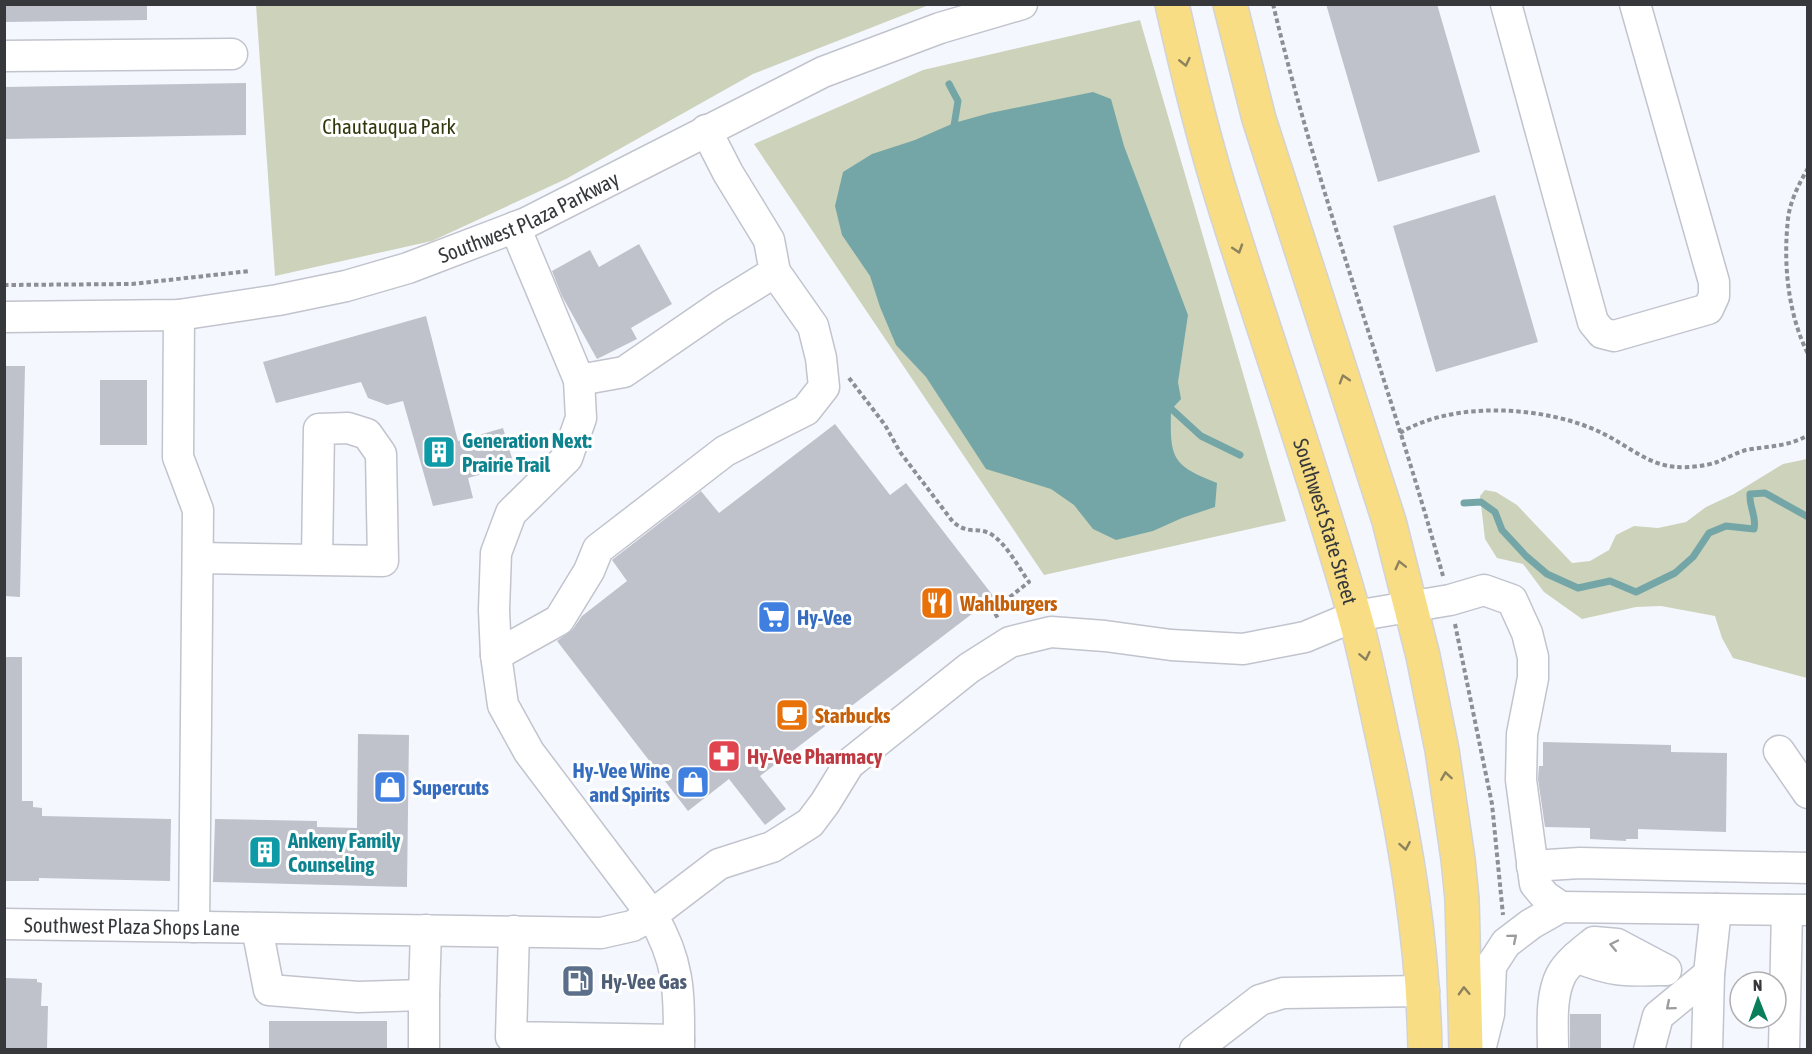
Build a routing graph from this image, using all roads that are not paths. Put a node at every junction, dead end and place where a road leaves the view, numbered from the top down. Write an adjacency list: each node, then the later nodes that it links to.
1 (1022, 4): 8 (street, Southwest Plaza Parkway)
2 (1172, 4): 17 (main road, Southwest State Street, one-way to 17)
3 (1230, 4): 16 (main road, one-way to 3)
4 (1506, 4): 5 (street)
5 (1635, 4)
6 (232, 54): 7 (street)
7 (4, 56)
8 (706, 130): 9 (street, Southwest Plaza Parkway); 10 (street)
9 (514, 227): 11 (street, Southwest Plaza Parkway); 13 (street)
10 (774, 272): 13 (street); 18 (street)
11 (179, 315): 12 (street, Southwest Plaza Parkway); 14 (street)
12 (4, 317)
13 (579, 380): 18 (street)
14 (198, 558): 15 (street); 28 (street)
15 (317, 560)
16 (1410, 606): 17 (street, Southwest Plaza Shops Lane); 21 (street, Southwest Plaza Shops Lane); 42 (main road, one-way to 16)
17 (1355, 616): 26 (street, Southwest Plaza Shops Lane); 34 (main road, Southwest State Street, one-way to 34)
18 (496, 654): 26 (street)
19 (1779, 751): 20 (street)
20 (1808, 792)
21 (1532, 866): 22 (street); 23 (street)
22 (1808, 868)
23 (1561, 907): 24 (street); 43 (street, one-way to 23)
24 (1716, 909): 25 (street); 33 (street)
25 (1797, 910): 32 (street)
26 (652, 915): 31 (street, Southwest Plaza Shops Lane); 38 (street)
27 (4, 924): 28 (street, Southwest Plaza Shops Lane)
28 (194, 927): 29 (street, Southwest Plaza Shops Lane)
29 (257, 928): 30 (street, Southwest Plaza Shops Lane); 36 (street)
30 (426, 930): 31 (street, Southwest Plaza Shops Lane); 36 (street)
31 (514, 931): 37 (street)
32 (1786, 962): 35 (street); 47 (street)
33 (1709, 974): 44 (street, one-way to 44); 45 (street, one-way to 45); 46 (street)
34 (1424, 991): 40 (street); 41 (main road, Southwest State Street)
35 (1808, 994)
36 (424, 995): 39 (street)
37 (512, 1043): 38 (street)
38 (679, 1045)
39 (424, 1050)
40 (1195, 1050)
41 (1425, 1050)
42 (1466, 1050)
43 (1480, 1050)
44 (1553, 1050)
45 (1649, 1050)
46 (1707, 1050)
47 (1784, 1050)

